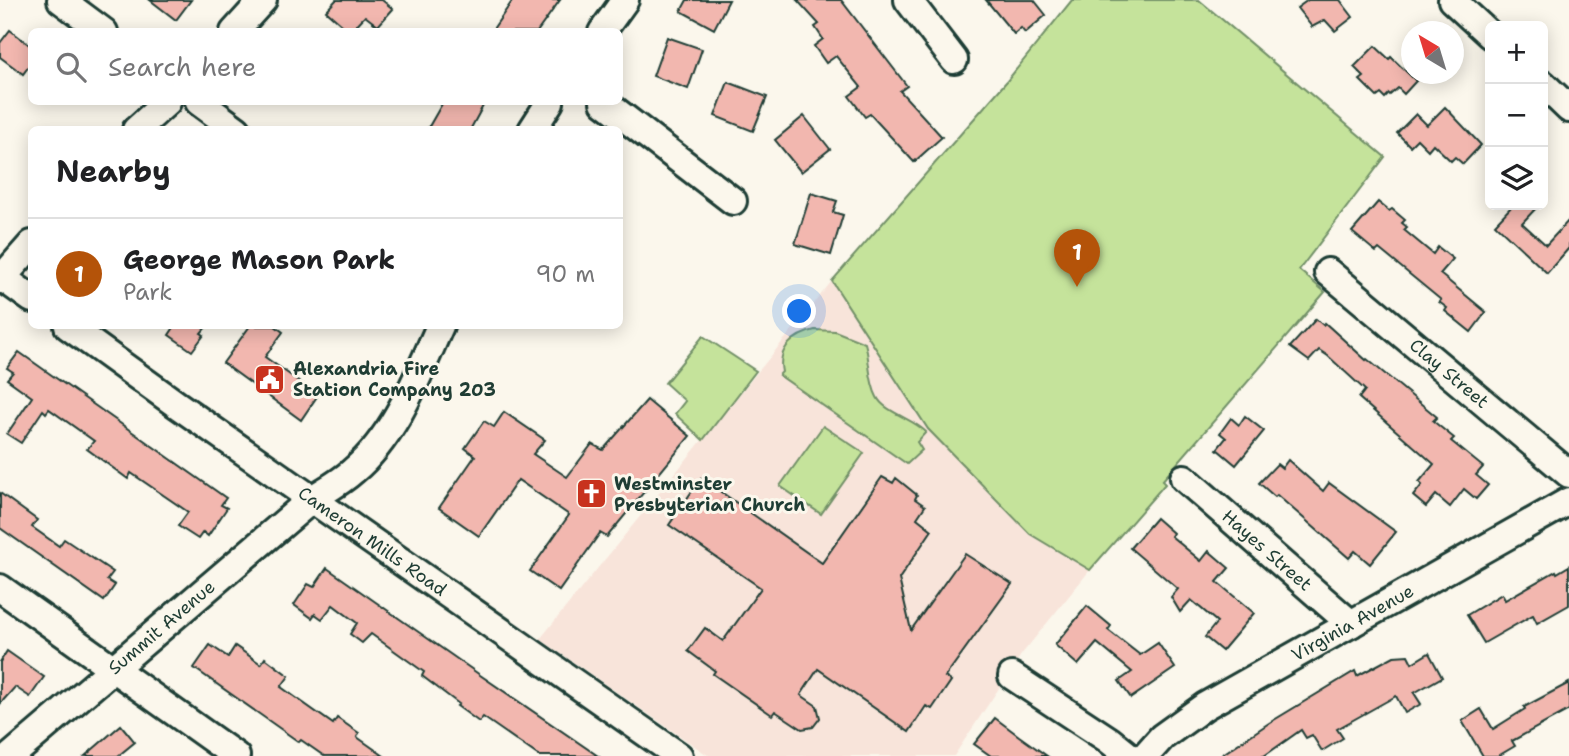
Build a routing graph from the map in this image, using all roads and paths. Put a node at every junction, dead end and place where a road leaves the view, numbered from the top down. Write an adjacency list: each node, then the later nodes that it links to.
1 (61, 0): 6 (street)
2 (263, 0): 7 (street)
3 (625, 0): 8 (street)
4 (908, 0): 10 (street)
5 (1452, 0): 9 (street)
6 (99, 28)
7 (238, 28)
8 (605, 28)
9 (1485, 30)
10 (954, 60)
11 (1548, 89): 16 (street)
12 (164, 105): 17 (street)
13 (203, 105): 18 (street)
14 (548, 105): 19 (street)
15 (608, 105): 20 (street)
16 (1569, 109)
17 (140, 126)
18 (232, 126)
19 (535, 126)
20 (733, 201)
21 (28, 248): 23 (street)
22 (1328, 272): 27 (street, Clay Street)
23 (1, 278): 24 (street)
24 (28, 296)
25 (72, 329): 29 (street, Cameron Mills Road)
26 (439, 329): 29 (street, Summit Avenue)
27 (1569, 474)
28 (1184, 478): 32 (street, Hayes Street)
29 (312, 499): 33 (street, Summit Avenue); 37 (street, Cameron Mills Road)
30 (1569, 501): 32 (street, Virginia Avenue)
31 (0, 588): 33 (street)
32 (1350, 624): 39 (street, Virginia Avenue)
33 (113, 670): 35 (street, Summit Avenue); 36 (street)
34 (1012, 677): 38 (street)
35 (11, 756)
36 (236, 756)
37 (679, 756)
38 (1129, 756)
39 (1145, 756)

